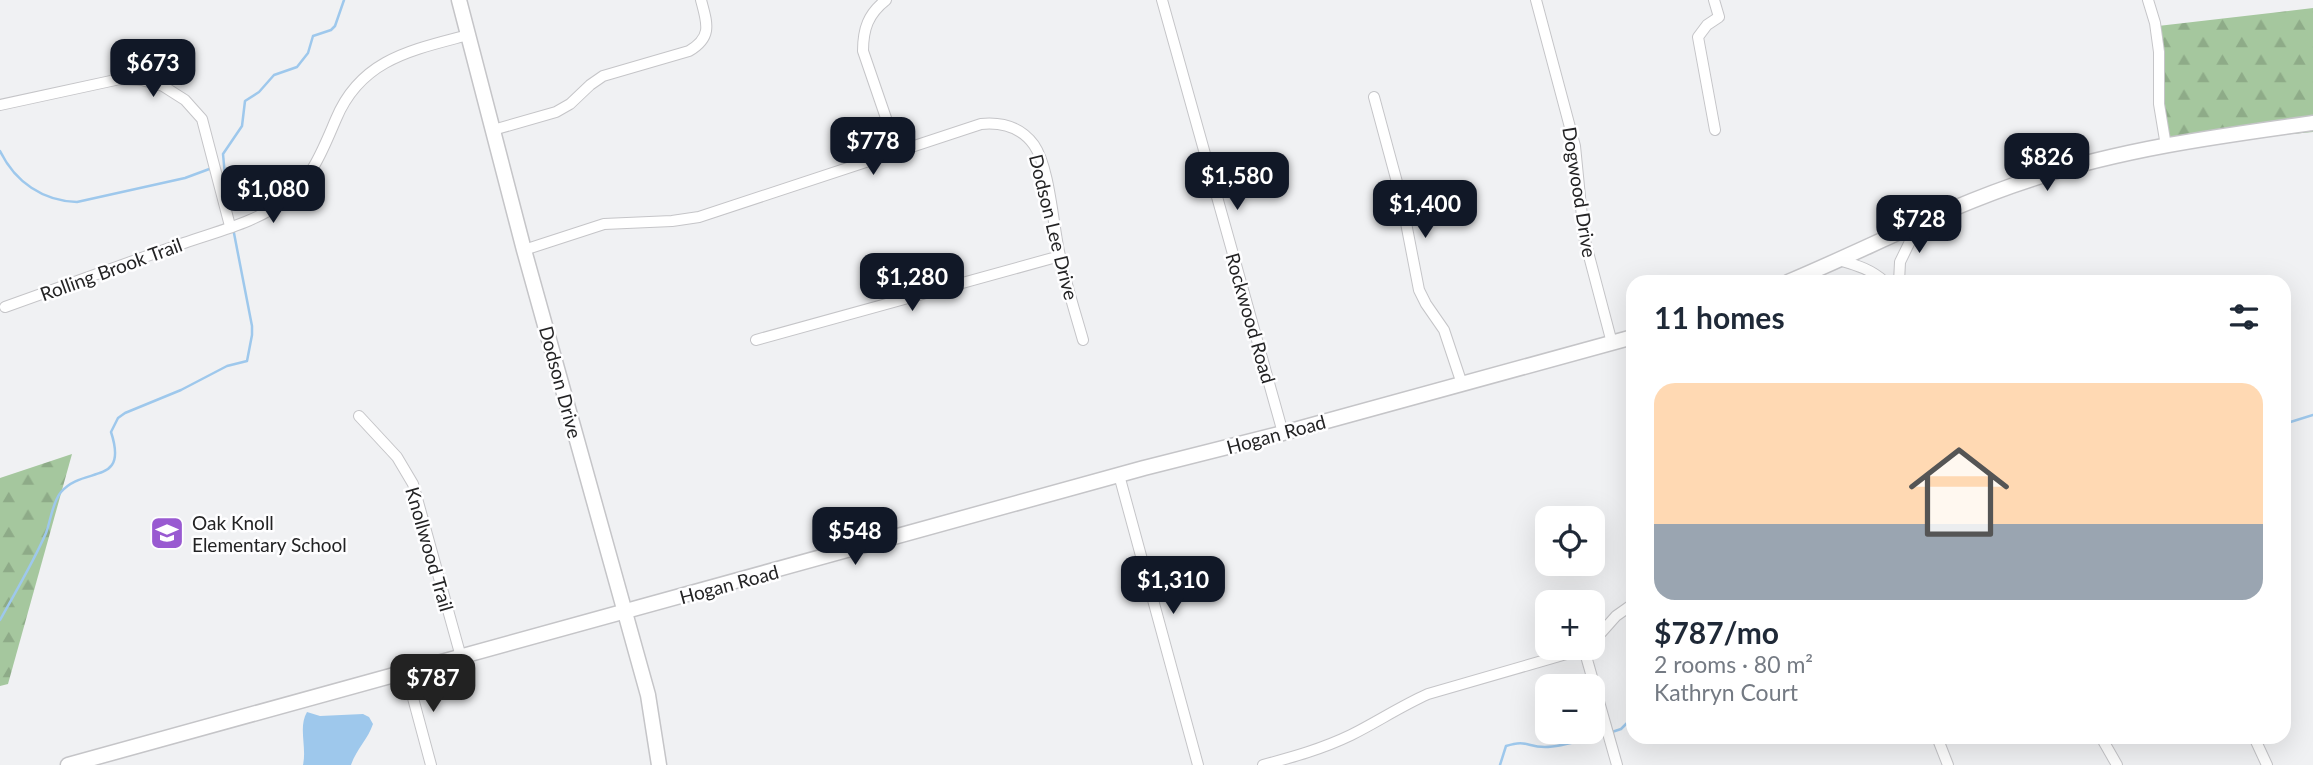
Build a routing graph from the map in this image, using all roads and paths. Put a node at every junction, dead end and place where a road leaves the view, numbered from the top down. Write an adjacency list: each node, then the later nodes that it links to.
1 (459, 0): 8 (street, Dodson Drive)
2 (701, 0): 12 (street)
3 (886, 0): 15 (street)
4 (1162, 0): 31 (street, Rockwood Road)
5 (1536, 0): 28 (street, Dogwood Drive)
6 (1714, 0): 13 (street)
7 (2148, 0): 14 (street)
8 (468, 35): 12 (street, Dodson Drive); 17 (street, Rolling Brook Trail)
9 (1374, 97): 29 (street)
10 (0, 105): 17 (street)
11 (2313, 123): 14 (street)
12 (493, 130): 18 (street, Dodson Drive)
13 (1715, 130)
14 (2166, 146): 16 (street)
15 (898, 153): 18 (street, Dodson Lee Drive); 19 (street, Dodson Lee Drive)
16 (1918, 225): 20 (street); 23 (street)
17 (230, 226): 24 (street, Rolling Brook Trail)
18 (524, 250): 34 (street, Dodson Drive)
19 (1060, 256): 26 (street); 27 (street, Dodson Lee Drive)
20 (1839, 260): 21 (street); 22 (street)
21 (1804, 275)
22 (1877, 275)
23 (1899, 275)
24 (5, 307)
25 (1626, 339): 28 (street, Hogan Road)
26 (756, 340)
27 (1083, 340)
28 (1612, 343): 29 (street, Hogan Road)
29 (1462, 384): 31 (street, Hogan Road)
30 (359, 416): 36 (street, Knollwood Trail)
31 (1283, 433): 32 (street, Hogan Road)
32 (1119, 475): 34 (street, Hogan Road); 47 (street)
33 (1626, 609): 35 (street)
34 (625, 612): 36 (street, Hogan Road); 46 (street, Dodson Drive)
35 (1605, 628)
36 (461, 657): 39 (street, Hogan Road)
37 (1543, 660): 48 (street)
38 (1591, 660): 49 (street)
39 (406, 672): 44 (street, Hogan Road); 45 (street)
40 (1939, 744): 43 (street)
41 (2105, 744): 50 (street)
42 (2256, 744): 51 (street)
43 (1944, 764)
44 (68, 765)
45 (431, 765)
46 (659, 765)
47 (1198, 765)
48 (1263, 765)
49 (1617, 765)
50 (2117, 765)
51 (2267, 765)

